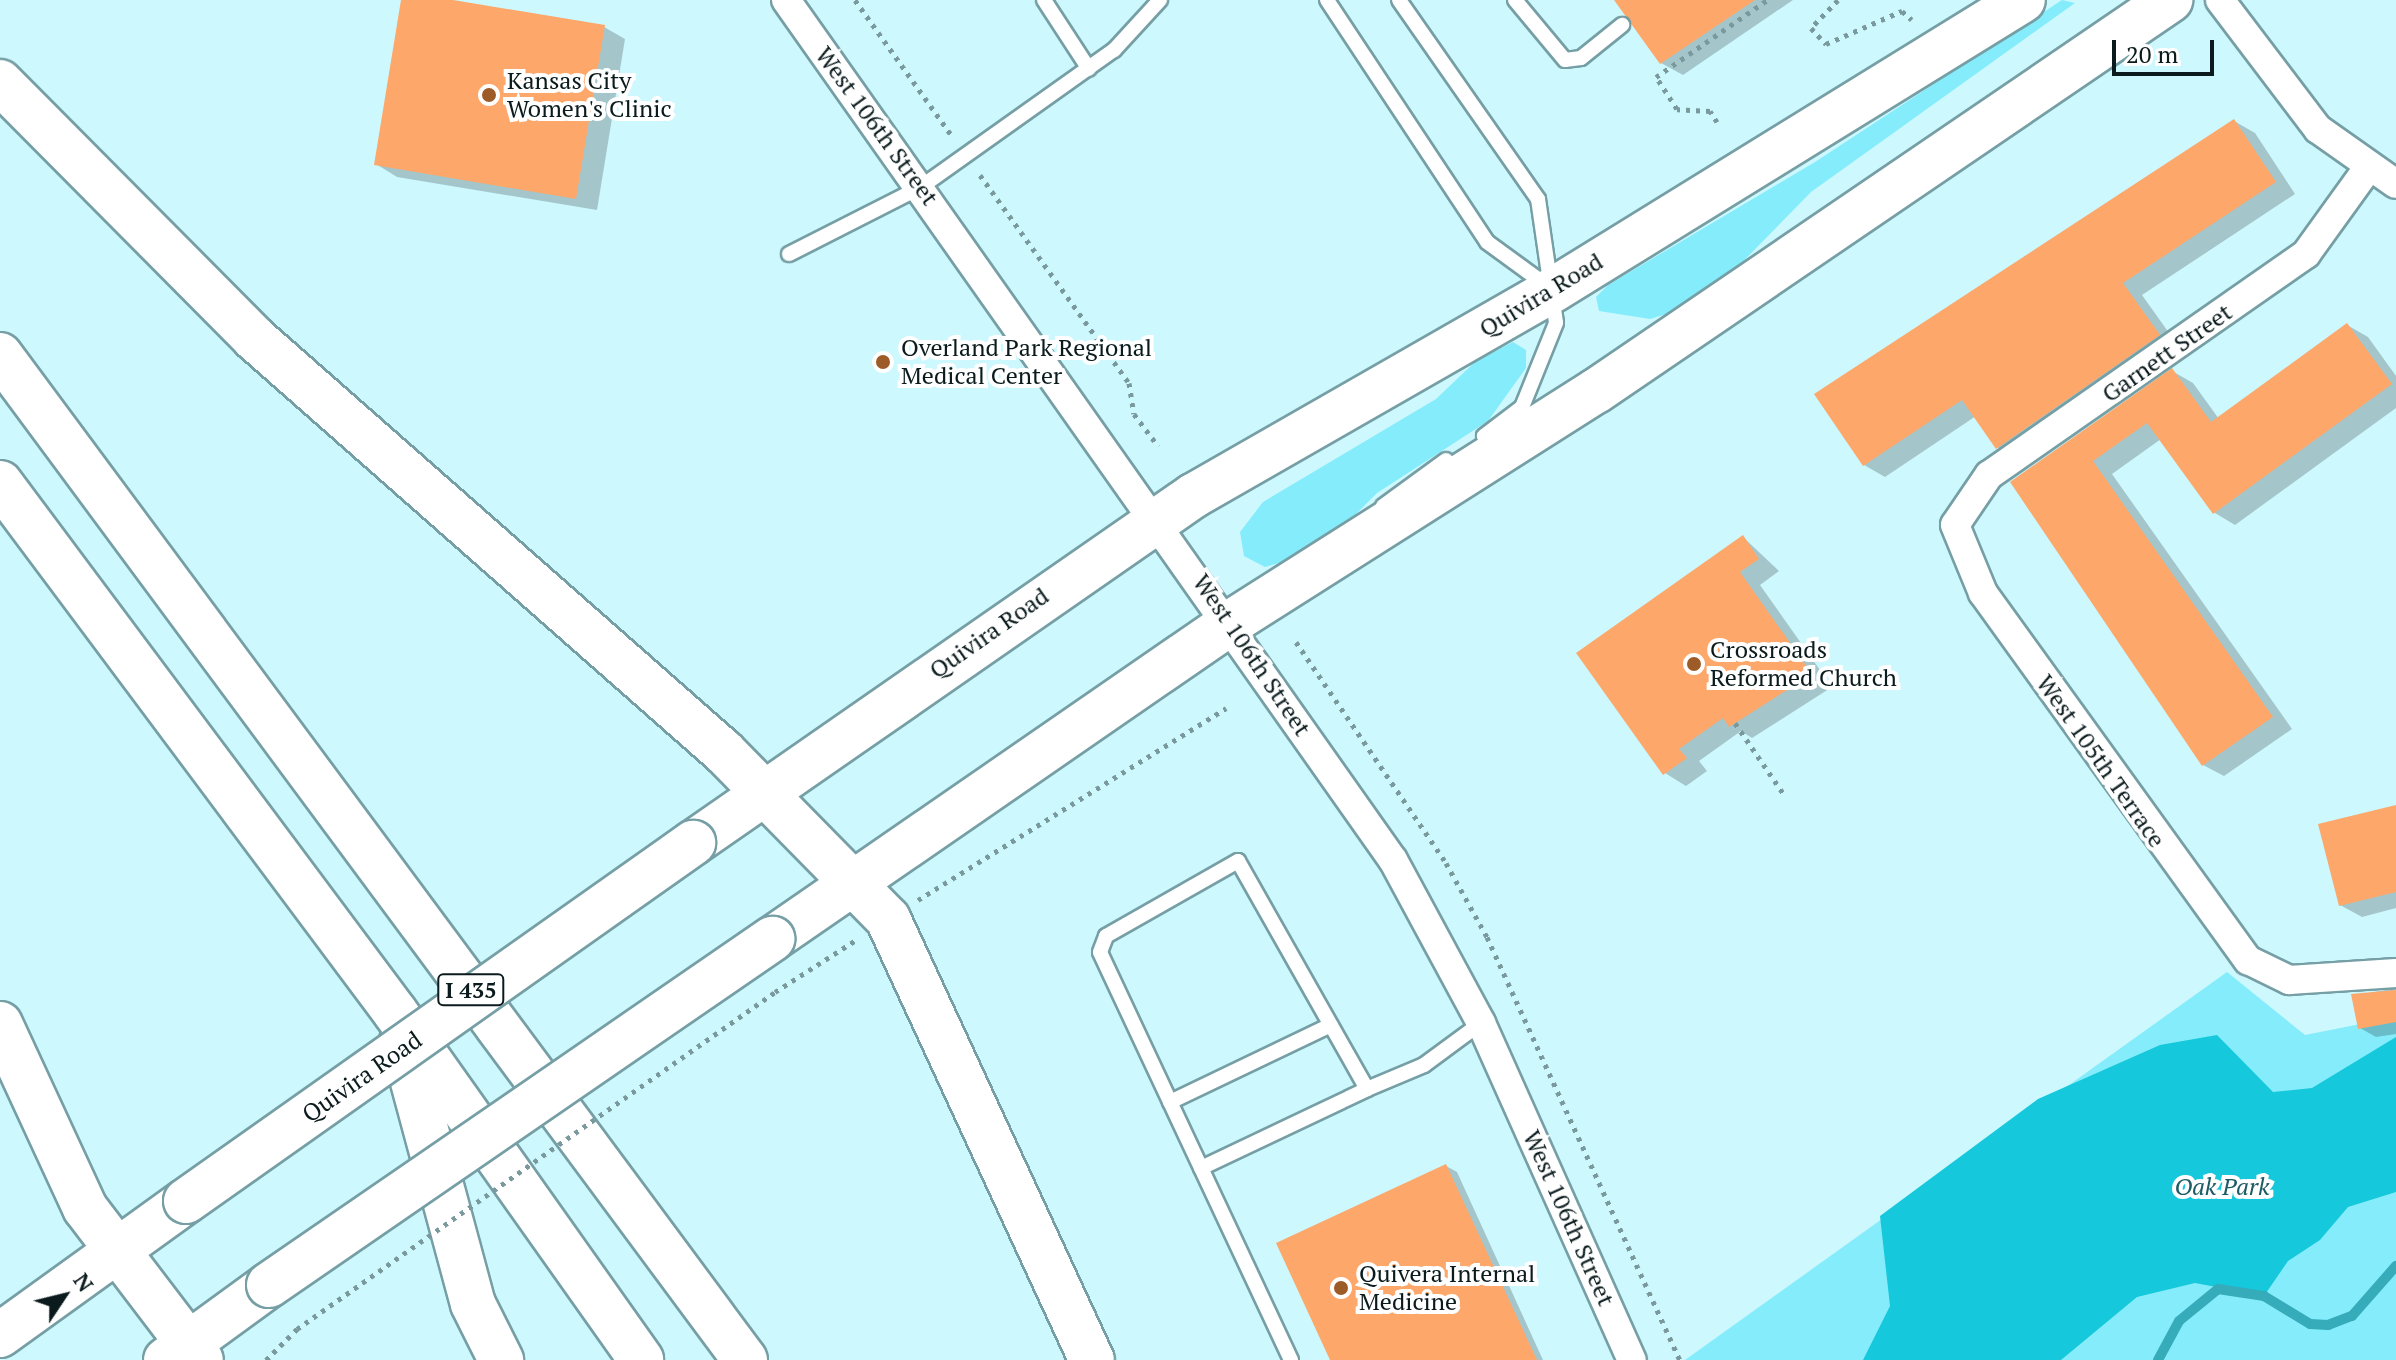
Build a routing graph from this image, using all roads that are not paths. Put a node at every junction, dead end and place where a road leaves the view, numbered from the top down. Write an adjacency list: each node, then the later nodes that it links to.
1 (786, 0): 15 (street, West 106th Street)
2 (1044, 0): 11 (lane)
3 (1160, 0): 11 (lane)
4 (1327, 0): 17 (lane)
5 (1399, 0): 17 (lane)
6 (1515, 0): 10 (lane)
7 (2023, 0): 17 (main road, Quivira Road)
8 (2170, 0): 22 (main road)
9 (2220, 0): 13 (street)
10 (1622, 25)
11 (1089, 69): 15 (lane)
12 (0, 82): 24 (main road)
13 (2368, 168): 14 (street); 21 (street, Garnett Street)
14 (2396, 184)
15 (921, 187): 16 (lane); 20 (street, West 106th Street)
16 (789, 254)
17 (1553, 290): 20 (main road, Quivira Road); 22 (lane)
18 (0, 355): 39 (main road, I 435)
19 (0, 483): 27 (main road)
20 (1159, 518): 23 (street, West 106th Street); 24 (main road, Quivira Road)
21 (1955, 525): 26 (street, West 105th Terrace)
22 (1357, 542): 23 (main road)
23 (1230, 623): 25 (main road); 28 (street, West 106th Street)
24 (764, 792): 25 (main road); 34 (main road, Quivira Road, bridge)
25 (852, 882): 36 (main road, bridge); 40 (main road)
26 (2396, 973)
27 (395, 1012): 37 (main road); 38 (main road)
28 (1481, 1023): 31 (lane); 42 (street, West 106th Street)
29 (0, 1024): 34 (main road)
30 (1331, 1025): 31 (lane); 32 (lane); 32 (lane)
31 (1367, 1089): 33 (lane)
32 (1170, 1102): 33 (lane)
33 (1201, 1168): 41 (lane)
34 (117, 1253): 35 (main road, Quivira Road); 36 (main road)
35 (0, 1335)
36 (184, 1356)
37 (501, 1360)
38 (641, 1360)
39 (745, 1360)
40 (1092, 1360)
41 (1291, 1360)
42 (1632, 1360)

